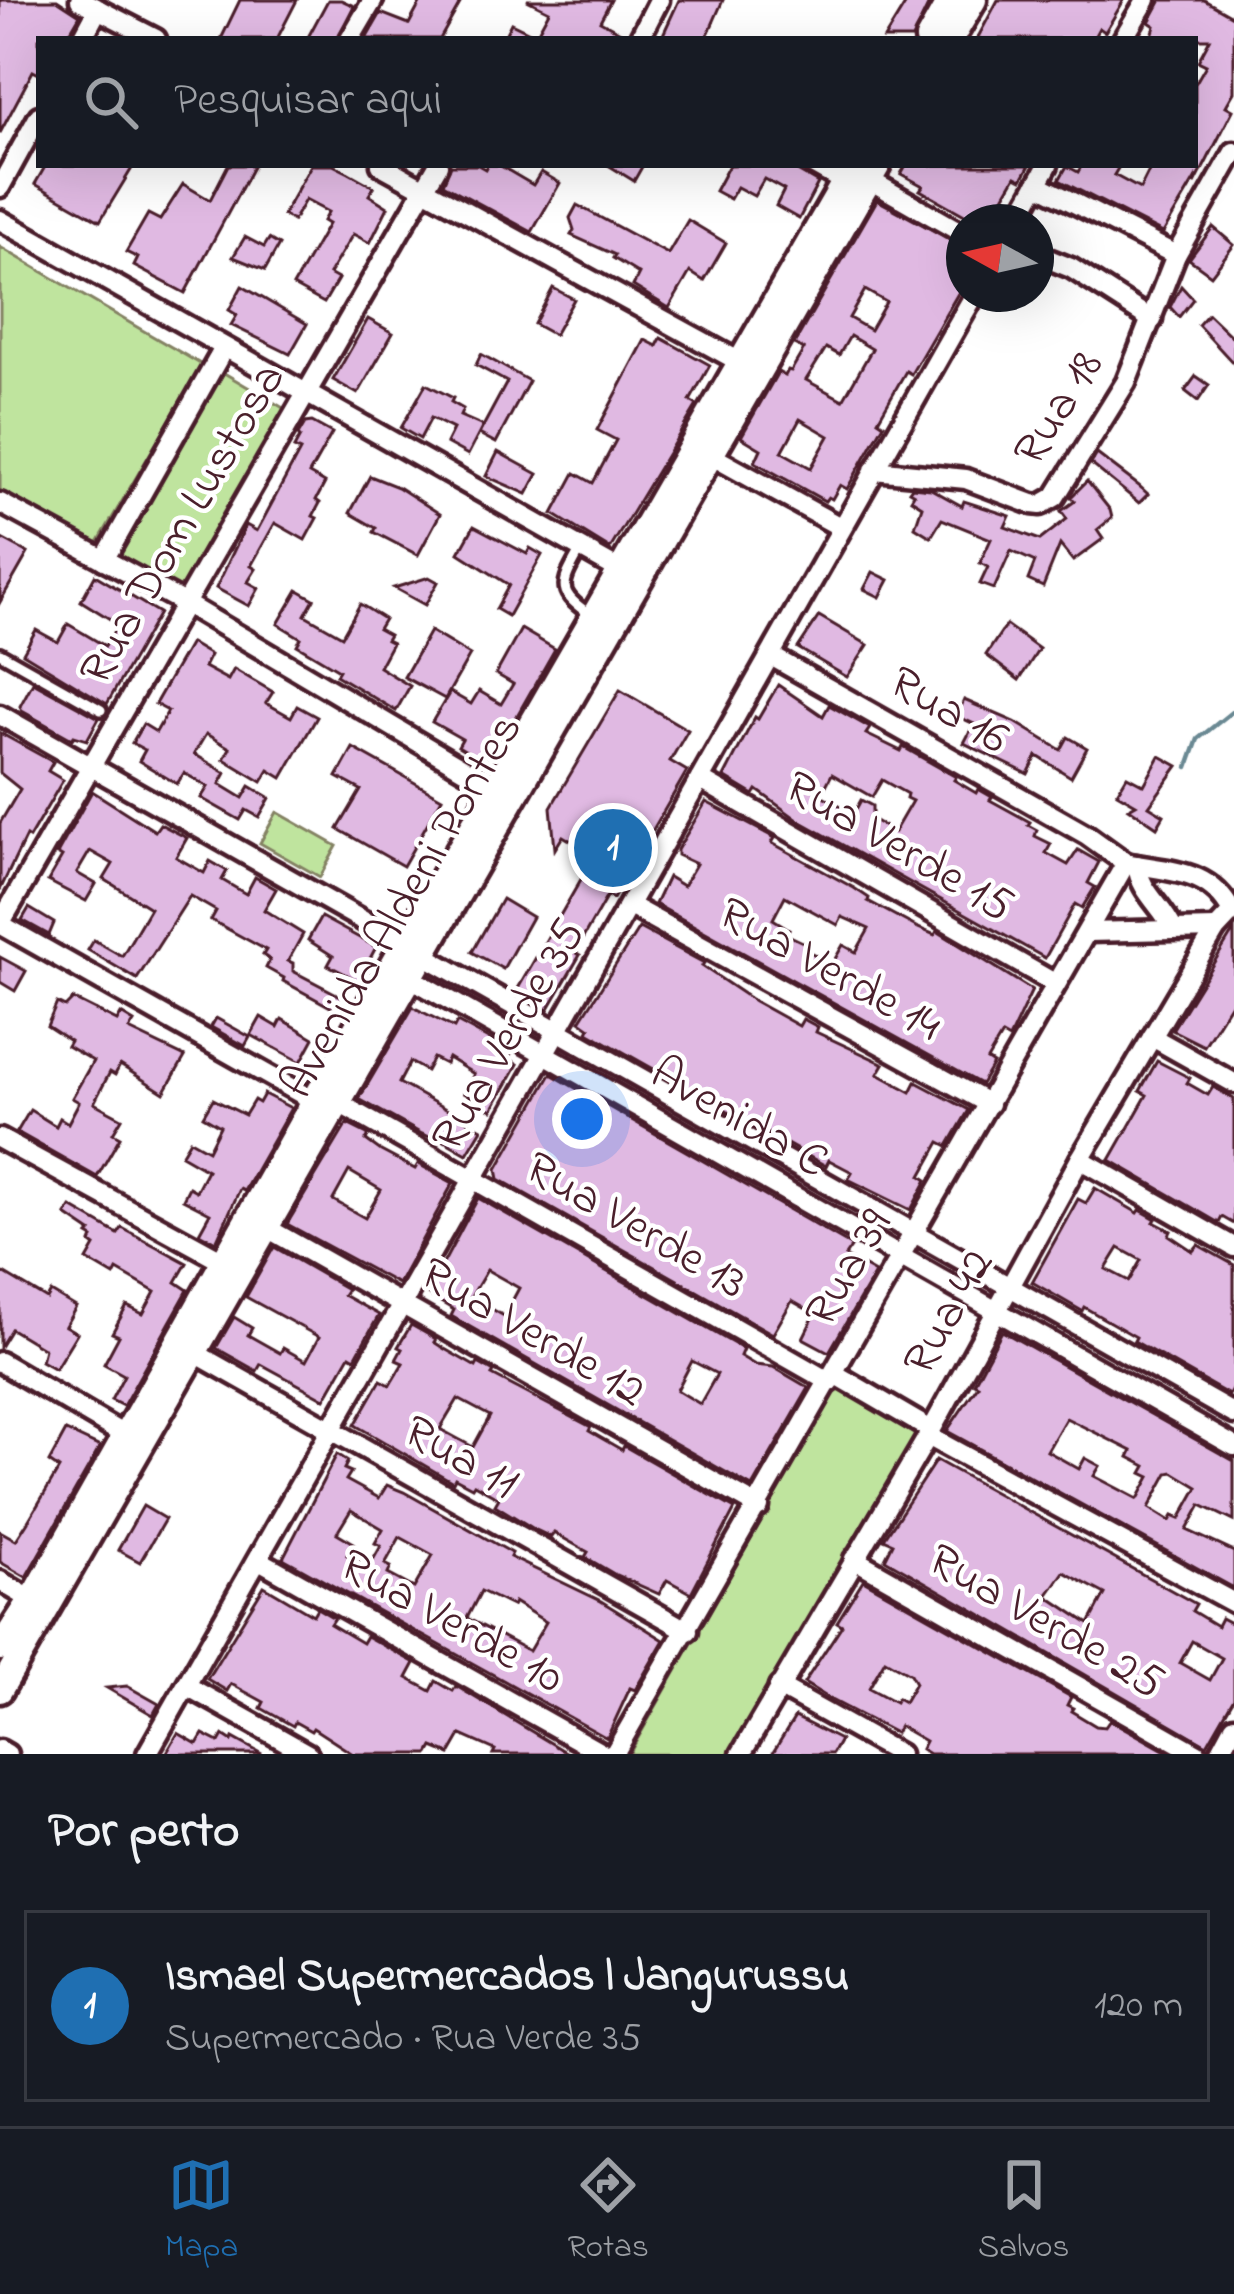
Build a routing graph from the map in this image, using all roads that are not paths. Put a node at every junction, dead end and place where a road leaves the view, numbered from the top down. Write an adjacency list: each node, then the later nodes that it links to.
1 (373, 0): 9 (street)
2 (659, 0): 10 (street)
3 (950, 0): 11 (main road)
4 (974, 0): 12 (main road)
5 (1146, 0): 13 (street)
6 (89, 4): 7 (street); 8 (street)
7 (83, 36)
8 (150, 36)
9 (352, 36)
10 (641, 36)
11 (930, 36)
12 (953, 36)
13 (1125, 36)
14 (36, 121): 22 (street)
15 (1234, 152): 27 (street, Rua 18)
16 (386, 168): 23 (street)
17 (436, 168): 23 (street, Rua Dom Lustosa)
18 (827, 168): 20 (street)
19 (1046, 168): 21 (street)
20 (860, 176): 26 (street); 32 (main road, Avenida Aldeni Pontes); 34 (main road, Avenida Aldeni Pontes)
21 (1037, 184): 24 (street); 27 (street)
22 (0, 187)
23 (425, 189): 32 (street); 33 (street, Rua Dom Lustosa)
24 (1026, 204)
25 (0, 220): 31 (street)
26 (946, 224)
27 (1176, 255): 30 (street, Rua 18)
28 (1054, 261): 30 (street)
29 (965, 312): 35 (street, Rua Verde 35)
30 (1152, 320): 35 (street, Rua 18)
31 (224, 348): 33 (street); 39 (street)
32 (740, 362): 40 (main road, Avenida Aldeni Pontes)
33 (305, 394): 38 (street); 41 (street, Rua Dom Lustosa)
34 (712, 455): 37 (street); 40 (main road, Avenida Aldeni Pontes)
35 (874, 470): 37 (street, Rua Verde 35)
36 (0, 503): 39 (street)
37 (842, 528): 44 (street, Rua Verde 35)
38 (581, 549): 40 (street); 42 (lane)
39 (104, 560): 41 (street)
40 (631, 577): 42 (main road, Avenida Aldeni Pontes); 57 (main road, Avenida Aldeni Pontes)
41 (184, 603): 47 (street, Rua Dom Lustosa); 49 (street)
42 (595, 617): 49 (main road, Avenida Aldeni Pontes)
43 (0, 653): 45 (lane)
44 (771, 656): 48 (street, Rua Verde 35); 50 (street, Rua 16)
45 (101, 710)
46 (0, 716): 47 (street)
47 (90, 767): 53 (street, Rua Dom Lustosa); 57 (street)
48 (701, 781): 51 (street, Rua Verde 35); 58 (street, Rua Verde 15)
49 (494, 787): 57 (main road, Avenida Aldeni Pontes)
50 (1131, 864): 52 (street); 54 (street); 56 (street, Rua 39)
51 (630, 906): 59 (street, Rua Verde 35); 64 (street, Rua Verde 14)
52 (1233, 912): 55 (street, Rua 42)
53 (0, 924): 63 (street, Rua Verde 13)
54 (1173, 929): 55 (street); 56 (street)
55 (1216, 929): 60 (street, Rua 42)
56 (1088, 932): 58 (street, Rua 39)
57 (406, 962): 59 (street, Avenida C); 61 (street, Avenida C); 63 (main road, Avenida Aldeni Pontes)
58 (1056, 984): 64 (street, Rua 39)
59 (558, 1034): 61 (street, Rua Verde 35); 69 (street, Avenida C)
60 (1152, 1036): 62 (street); 66 (street, Rua 42)
61 (543, 1053): 67 (street, Rua Verde 35); 71 (street, Avenida C)
62 (1234, 1084)
63 (326, 1102): 67 (street, Rua Verde 13); 68 (main road, Avenida Aldeni Pontes); 72 (main road, Avenida Aldeni Pontes)
64 (989, 1105): 69 (street, Rua 39)
65 (0, 1139): 72 (street)
66 (1080, 1159): 70 (street); 73 (street, Rua 42)
67 (472, 1180): 74 (street, Rua Verde 35); 78 (street, Rua Verde 13)
68 (267, 1228): 74 (street, Rua Verde 12); 76 (main road, Avenida Aldeni Pontes)
69 (916, 1234): 71 (street, Rua 39); 73 (street, Avenida C)
70 (1234, 1247)
71 (902, 1257): 75 (street, Avenida C); 78 (street, Rua 39)
72 (223, 1262): 82 (main road, Avenida Aldeni Pontes)
73 (1007, 1287): 75 (street, Rua 42); 79 (street, Avenida C)
74 (402, 1305): 80 (street, Rua Verde 35); 84 (street, Rua Verde 12)
75 (994, 1310): 81 (street, Rua 42); 83 (street, Avenida C)
76 (196, 1353): 80 (street, Rua 11); 82 (main road, Avenida Aldeni Pontes)
77 (0, 1363): 82 (street)
78 (832, 1378): 81 (street, Rua Verde 13); 84 (street, Rua 39)
79 (1234, 1414)
80 (330, 1431): 86 (street, Rua Verde 35); 90 (street, Rua 11)
81 (929, 1433): 85 (street, Rua 42); 88 (street, Rua Verde 13)
82 (134, 1441): 89 (main road, Avenida Aldeni Pontes)
83 (1234, 1446)
84 (759, 1507): 90 (street, Rua 39)
85 (854, 1559): 93 (street, Rua 42); 102 (street, Rua Verde 25)
86 (260, 1560): 92 (street, Rua Verde 35); 98 (street, Rua Verde 10)
87 (0, 1581): 89 (street)
88 (1234, 1603)
89 (40, 1605): 91 (main road, Avenida Aldeni Pontes); 94 (main road, Avenida Aldeni Pontes)
90 (688, 1631): 99 (street, Rua 39)
91 (0, 1648)
92 (187, 1686): 96 (street, Rua Verde 35); 97 (street)
93 (779, 1687): 100 (street, Rua 42); 101 (street)
94 (0, 1690)
95 (1234, 1726): 103 (street)
96 (147, 1754)
97 (308, 1754)
98 (603, 1754)
99 (614, 1754)
100 (741, 1754)
101 (899, 1754)
102 (1198, 1754)
103 (1219, 1754)

